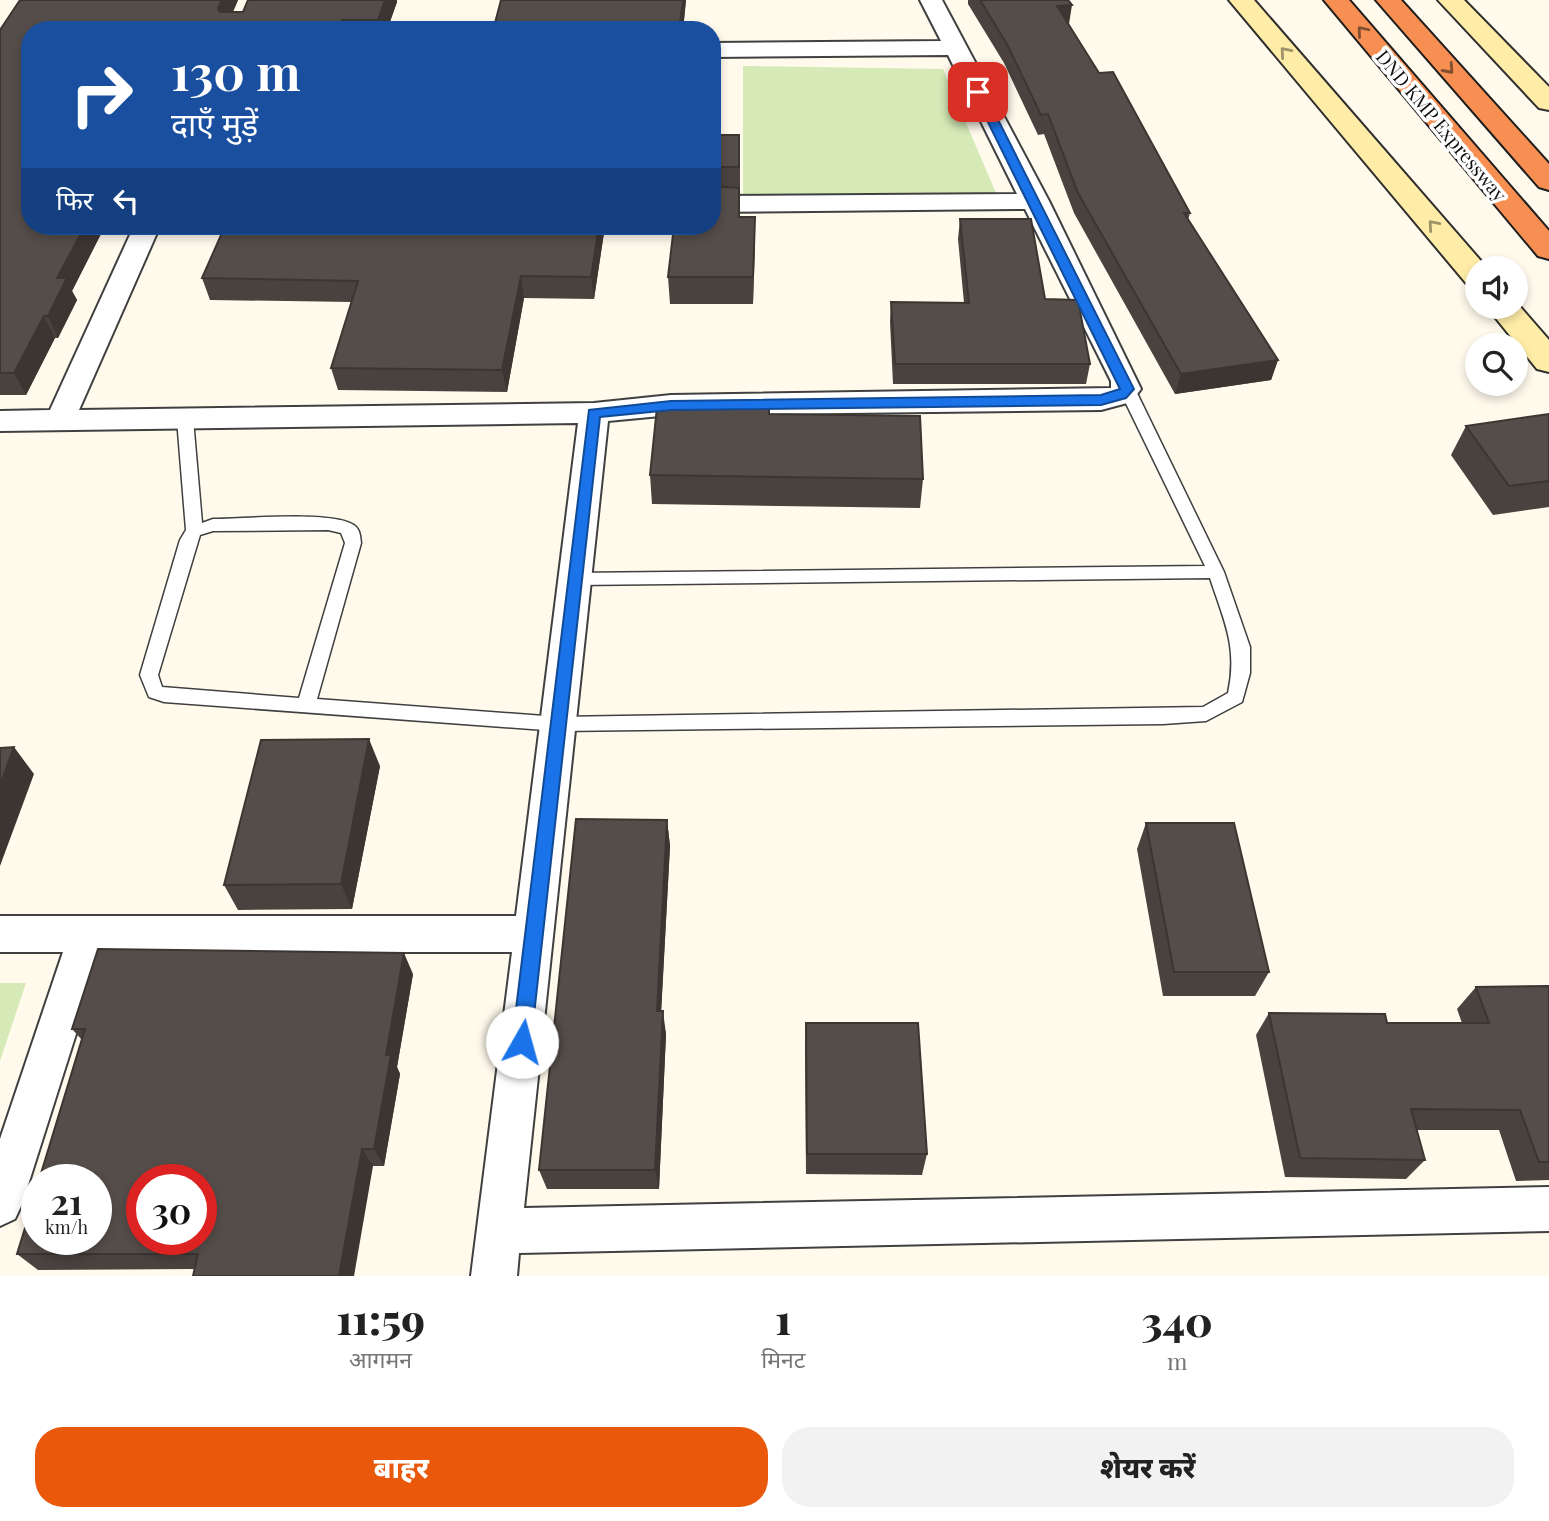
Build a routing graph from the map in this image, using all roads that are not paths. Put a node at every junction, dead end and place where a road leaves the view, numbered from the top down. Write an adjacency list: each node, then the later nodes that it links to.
1 (931, 0): 6 (street)
2 (1241, 0): 14 (street, one-way to 2)
3 (1336, 0): 13 (highway, DND KMP Expressway, one-way to 3)
4 (1388, 0): 9 (highway, DND KMP Expressway, one-way to 9)
5 (1450, 0): 8 (street)
6 (956, 48): 7 (street); 10 (street)
7 (721, 50)
8 (1549, 102)
9 (1549, 181)
10 (1036, 201): 11 (street); 17 (street)
11 (721, 204)
12 (143, 235): 20 (street)
13 (1549, 250)
14 (1465, 262)
15 (1513, 319): 16 (street)
16 (1549, 361)
17 (1127, 389): 18 (street); 23 (lane)
18 (594, 413): 19 (street); 24 (street)
19 (185, 419): 20 (street); 22 (lane)
20 (60, 420): 21 (street)
21 (0, 421)
22 (194, 531): 25 (lane); 25 (lane)
23 (1216, 572): 24 (lane); 26 (lane)
24 (574, 579): 26 (street)
25 (306, 706): 26 (lane)
26 (558, 724): 29 (street)
27 (88, 933): 28 (street); 29 (street); 30 (street)
28 (0, 934)
29 (534, 934): 32 (street)
30 (0, 1204)
31 (1549, 1209): 32 (street)
32 (500, 1231): 33 (street)
33 (495, 1276)

